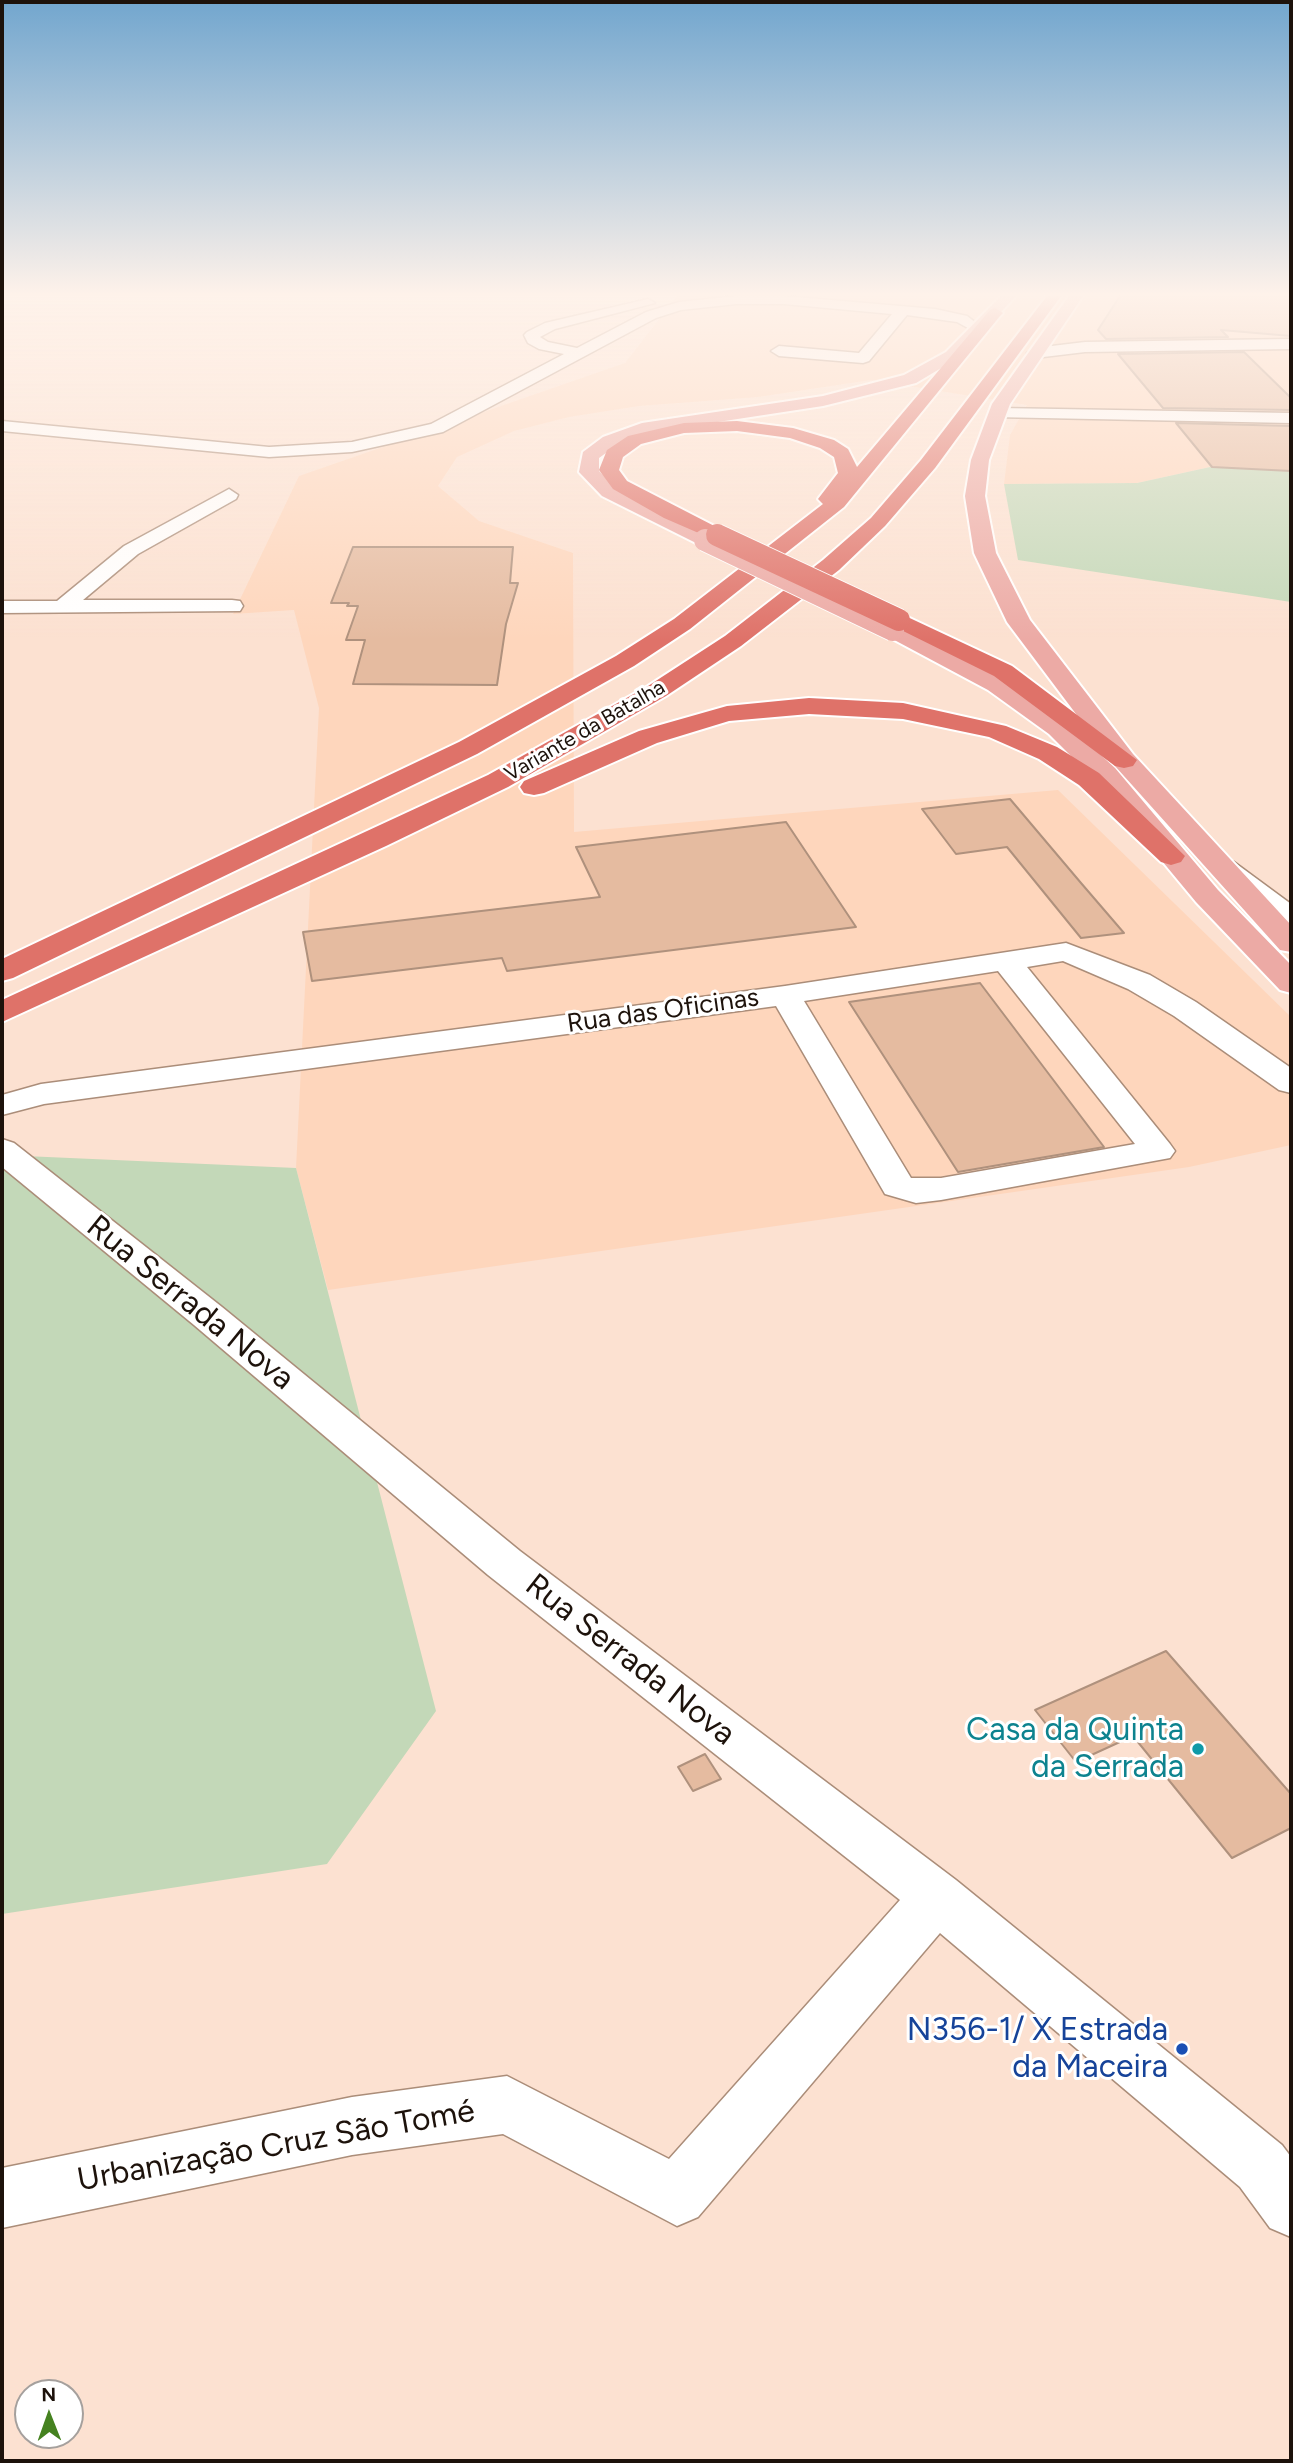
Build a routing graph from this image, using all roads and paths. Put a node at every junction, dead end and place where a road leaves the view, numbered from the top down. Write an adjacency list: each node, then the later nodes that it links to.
1 (470, 411): 10 (street)
2 (756, 411): 13 (main road)
3 (916, 411): 12 (highway)
4 (943, 411): 27 (highway, Variante da Batalha)
5 (966, 411): 28 (highway, Variante da Batalha)
6 (998, 411): 19 (highway)
7 (999, 411): 18 (main road)
8 (1086, 411): 9 (street)
9 (1291, 418)
10 (2, 426)
11 (229, 495): 16 (street)
12 (806, 528): 13 (highway); 25 (highway)
13 (711, 538): 17 (main road, bridge)
14 (232, 606): 16 (street)
15 (2, 607): 16 (street)
16 (62, 607)
17 (896, 625): 18 (highway); 20 (main road)
18 (1124, 760): 21 (main road)
19 (543, 782): 20 (highway); 28 (highway)
20 (1171, 856): 26 (main road)
21 (1220, 865): 22 (street); 23 (main road)
22 (1291, 917)
23 (1291, 943)
24 (1006, 961): 29 (street, Rua das Oficinas); 29 (street); 31 (street, Rua das Oficinas)
25 (2, 971)
26 (1291, 983)
27 (2, 984)
28 (62, 986): 30 (highway, Variante da Batalha)
29 (785, 995): 32 (street, Rua das Oficinas)
30 (2, 1012)
31 (1291, 1083)
32 (2, 1105)
33 (2, 1150): 34 (street, Rua Serrada Nova)
34 (937, 1897): 35 (street, Rua Serrada Nova); 36 (street, Urbanização Cruz São Tomé)
35 (1281, 2185)
36 (2, 2197)

